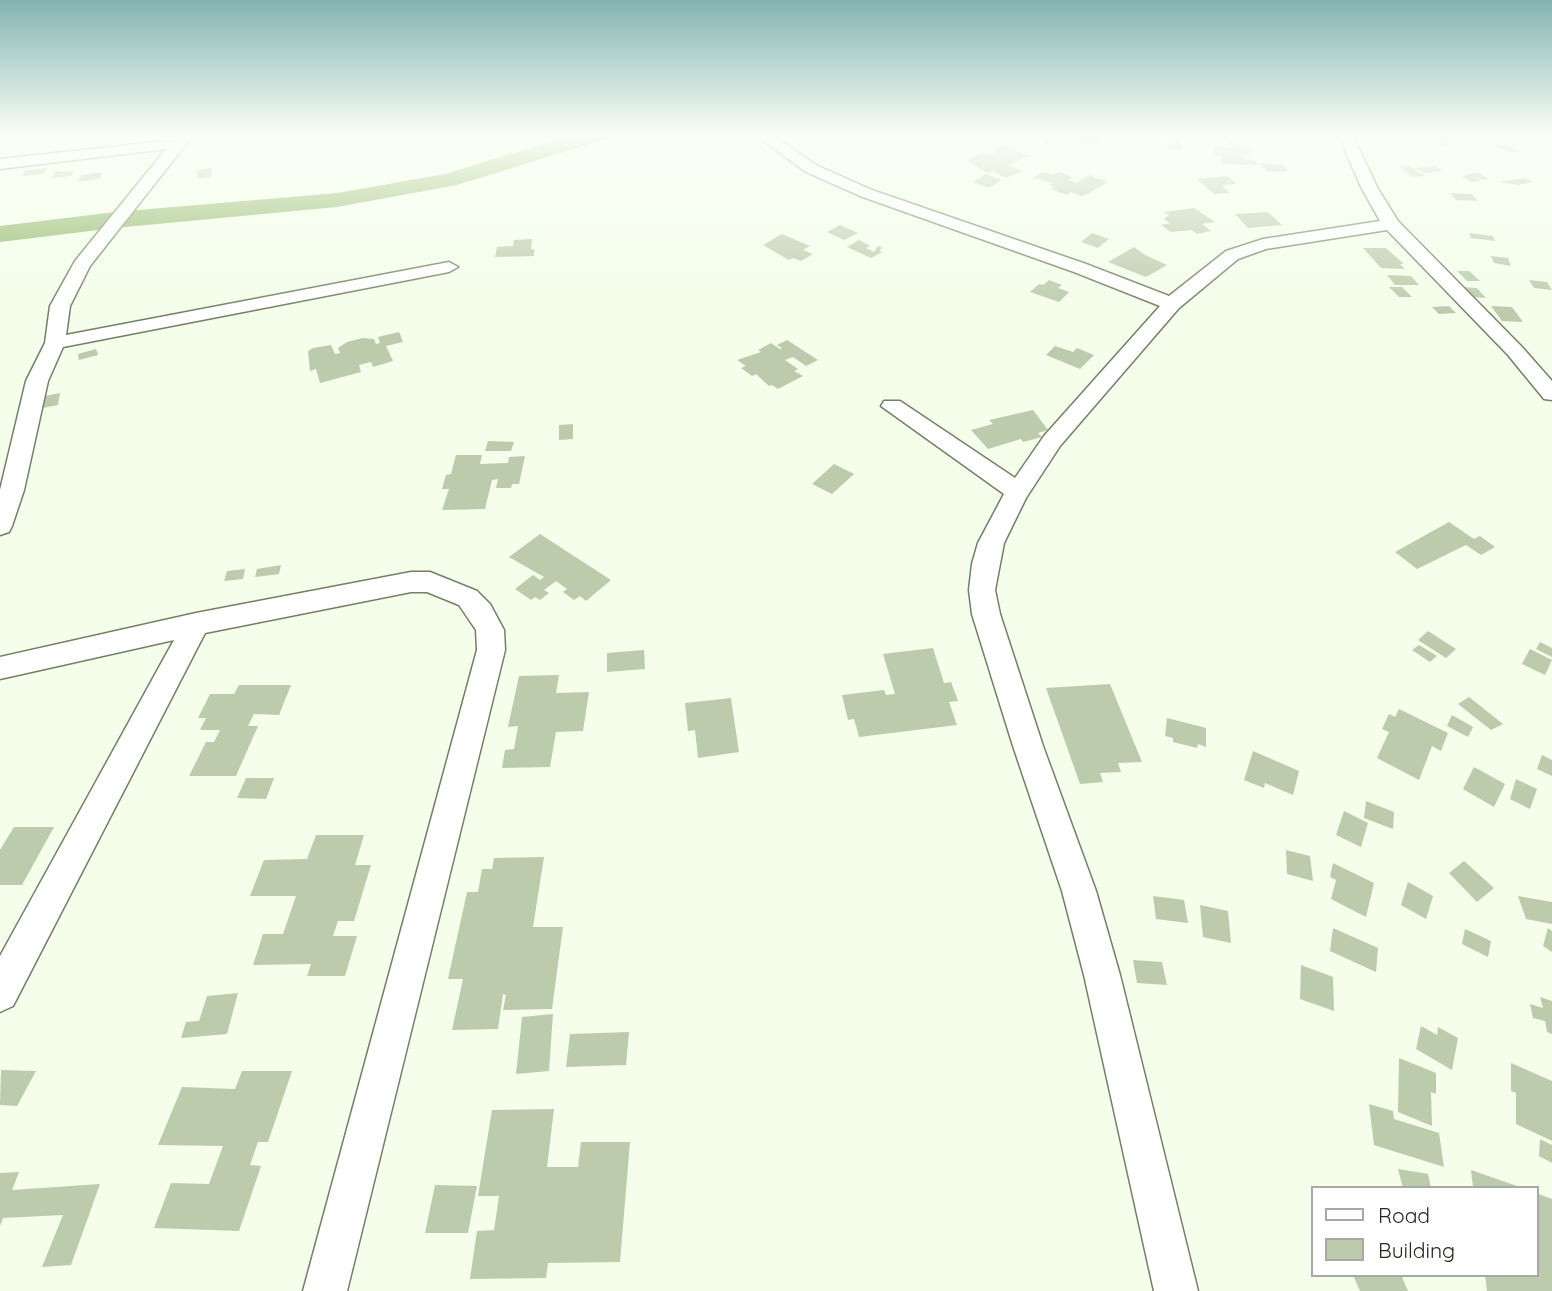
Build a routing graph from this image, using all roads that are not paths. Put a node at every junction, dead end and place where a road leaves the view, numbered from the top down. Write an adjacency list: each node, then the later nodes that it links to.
1 (131, 194): 7 (street)
2 (870, 194): 6 (street)
3 (1373, 194): 4 (street)
4 (1391, 224): 6 (street); 8 (street)
5 (449, 267): 7 (street)
6 (1172, 304): 10 (street)
7 (55, 344): 11 (street)
8 (1552, 394)
9 (892, 406): 10 (street)
10 (1018, 492): 16 (street)
11 (0, 526)
12 (196, 624): 13 (street); 14 (street); 15 (street)
13 (0, 668)
14 (0, 993)
15 (326, 1291)
16 (1176, 1291)

